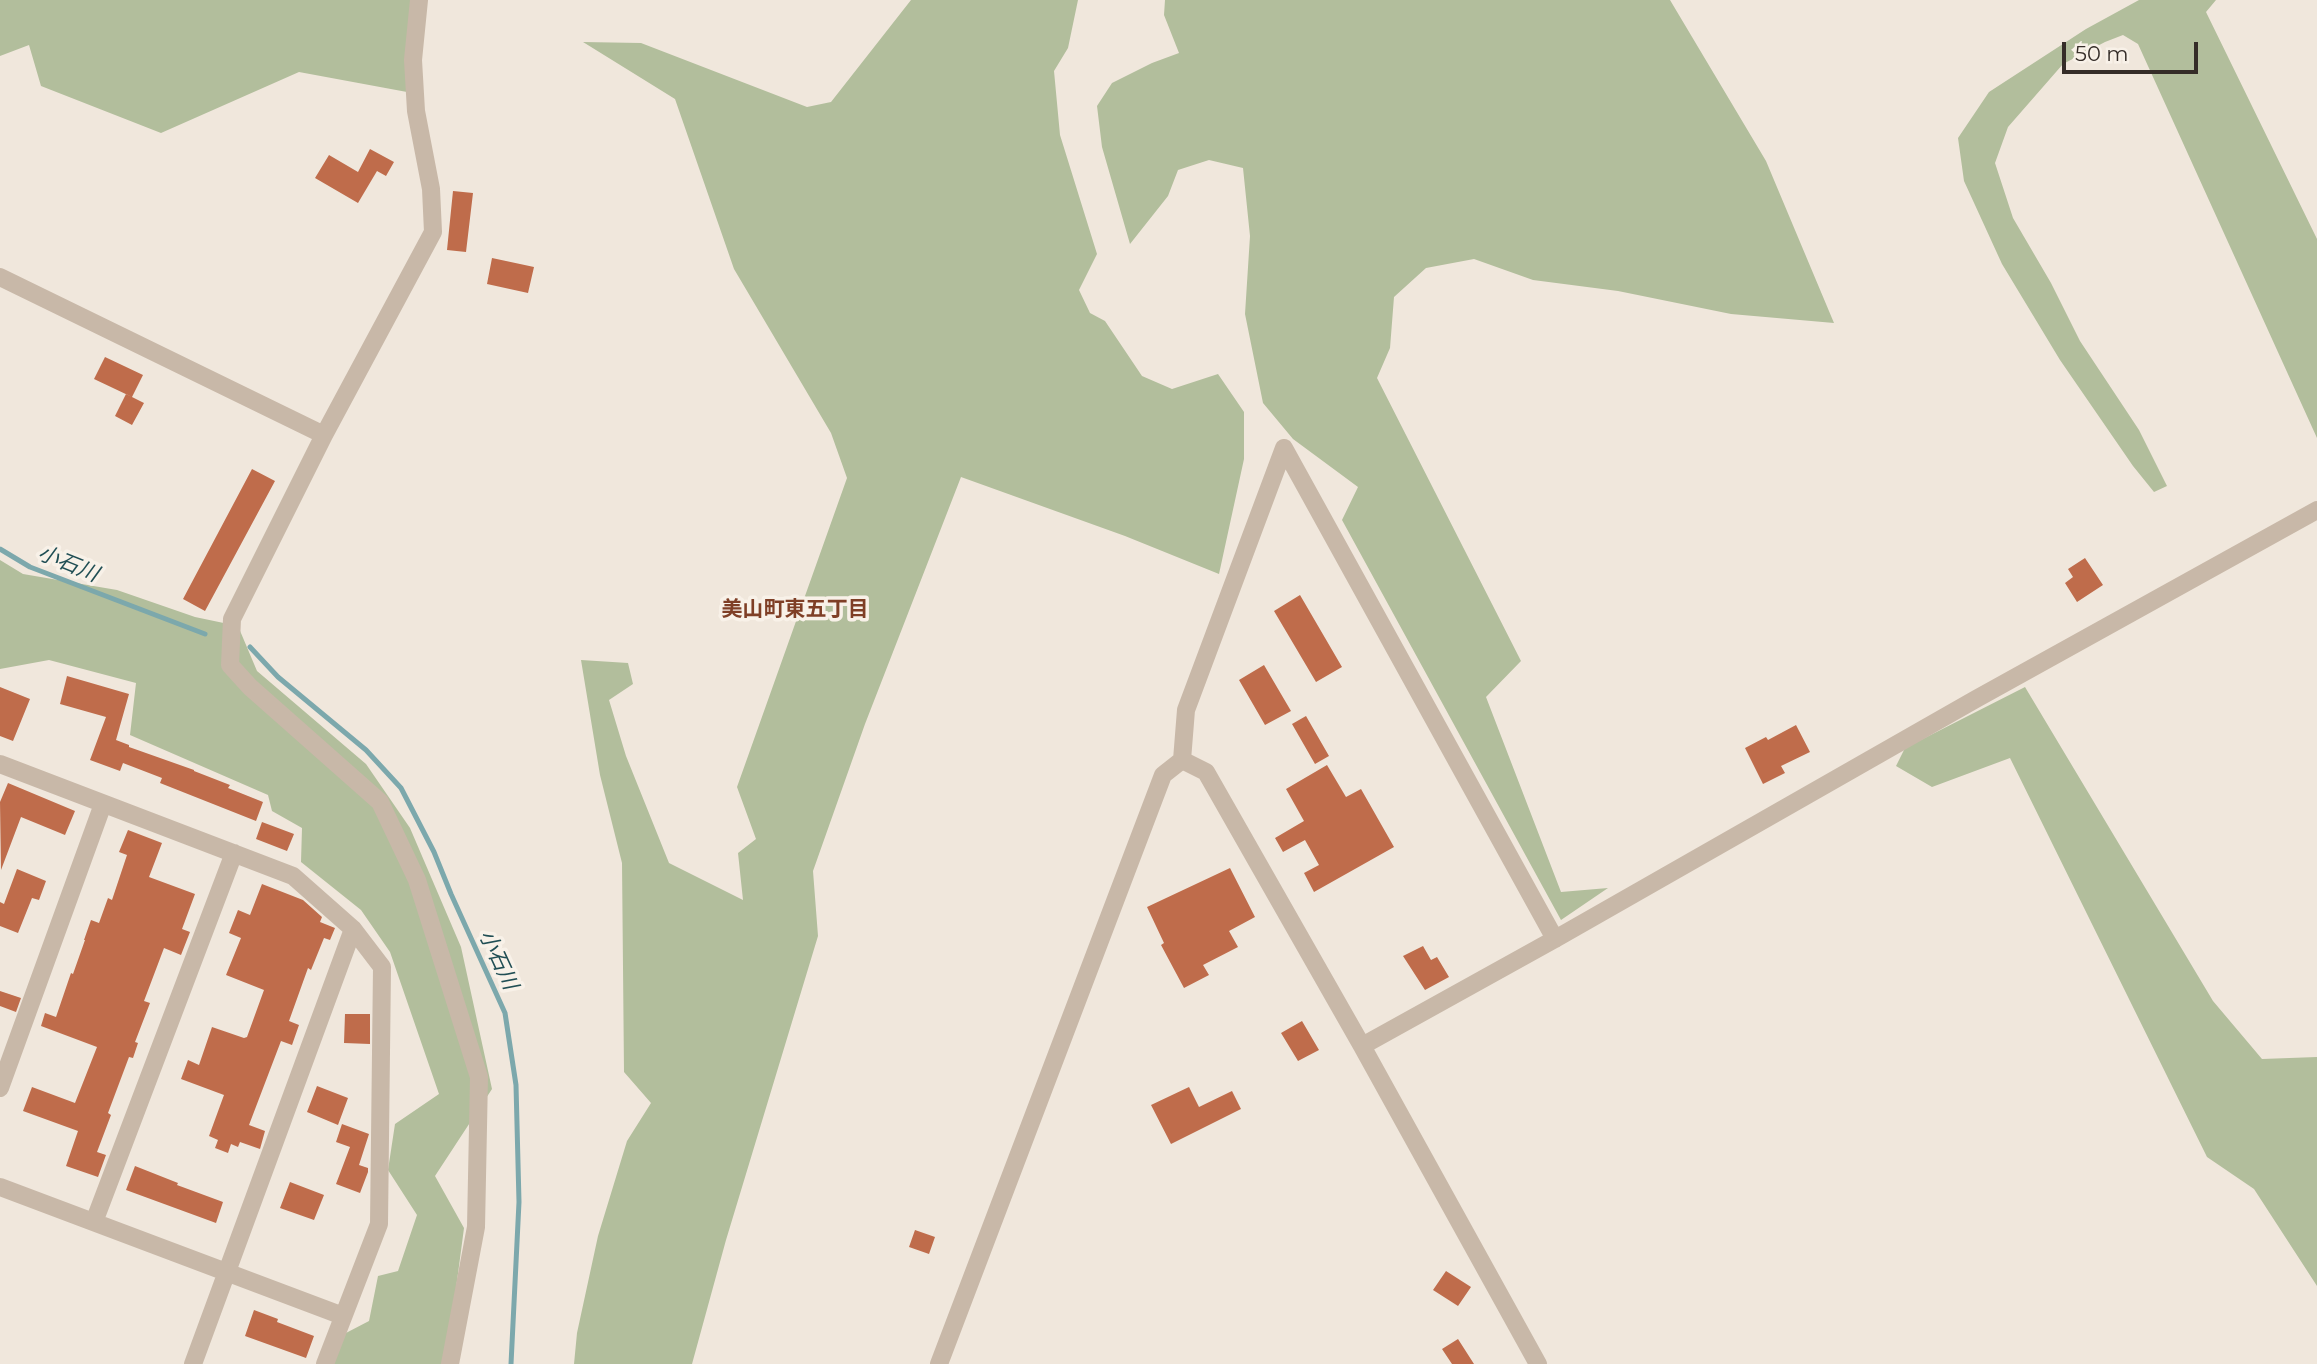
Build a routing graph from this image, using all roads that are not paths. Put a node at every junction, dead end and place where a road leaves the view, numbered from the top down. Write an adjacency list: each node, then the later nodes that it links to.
1 (419, 0): 3 (street)
2 (0, 277): 3 (street)
3 (324, 435): 19 (street)
4 (2317, 510): 10 (street)
5 (1182, 760): 10 (street); 11 (street); 20 (street)
6 (0, 764): 7 (street)
7 (103, 804): 8 (street); 12 (street)
8 (234, 853): 9 (street); 14 (street)
9 (354, 929): 15 (street); 16 (street)
10 (1555, 939): 11 (street)
11 (1362, 1046): 21 (street)
12 (0, 1088)
13 (0, 1187): 14 (street)
14 (94, 1222): 15 (street)
15 (228, 1273): 16 (street); 17 (street)
16 (343, 1317): 18 (street)
17 (192, 1364)
18 (324, 1364)
19 (450, 1364)
20 (939, 1364)
21 (1538, 1364)

